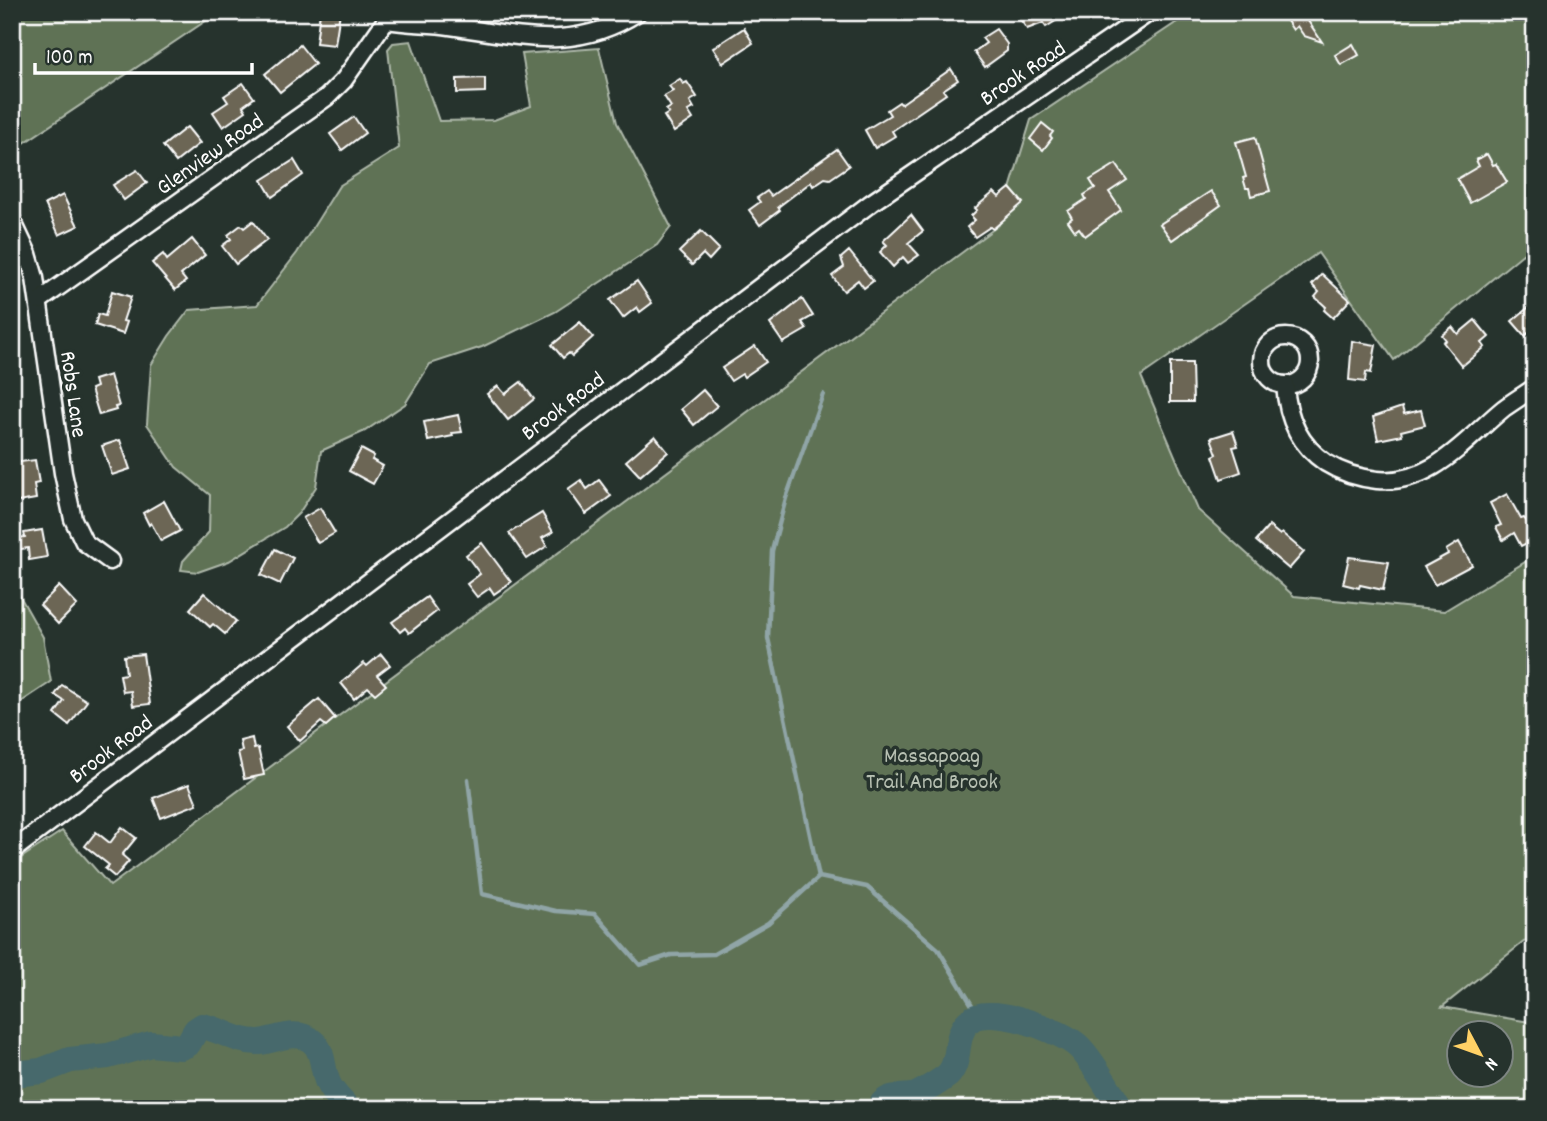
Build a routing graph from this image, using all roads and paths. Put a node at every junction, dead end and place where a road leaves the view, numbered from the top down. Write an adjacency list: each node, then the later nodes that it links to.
1 (638, 12): 3 (street)
2 (1150, 12): 9 (street, Brook Road)
3 (385, 16): 5 (street, Glenview Road)
4 (12, 220): 5 (street, Robs Lane)
5 (38, 301): 8 (street, Robs Lane)
6 (1285, 385): 7 (street)
7 (1535, 387)
8 (110, 561)
9 (12, 850)

